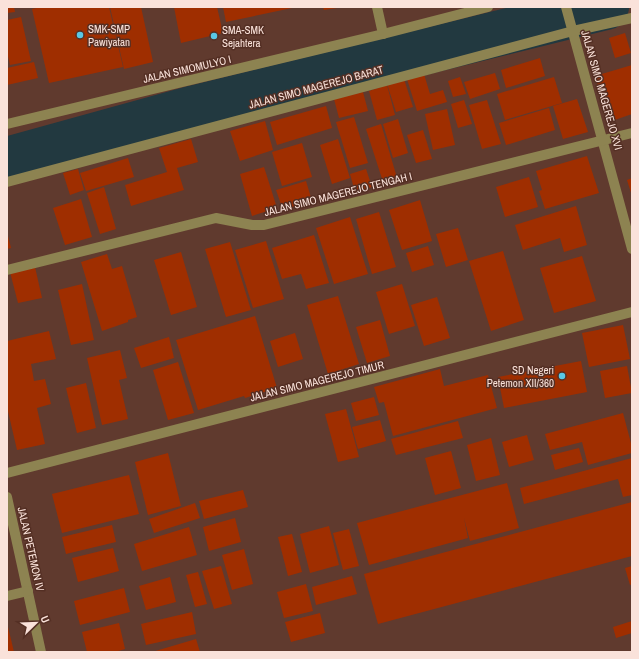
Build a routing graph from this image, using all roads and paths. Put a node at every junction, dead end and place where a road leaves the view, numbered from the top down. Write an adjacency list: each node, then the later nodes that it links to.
1 (377, 7): 6 (street)
2 (488, 7): 6 (street, JALAN SIMOMULYO I)
3 (566, 7): 5 (street, JALAN SIMO MAGEREJO XVI)
4 (632, 18): 5 (street, JALAN SIMO MAGEREJO BARAT)
5 (572, 29): 9 (street, JALAN SIMO MAGEREJO XVI); 10 (street, JALAN SIMO MAGEREJO BARAT)
6 (383, 34): 7 (street, JALAN SIMOMULYO I)
7 (7, 124)
8 (632, 133): 9 (street, JALAN SIMO MAGEREJO TENGAH I)
9 (603, 139): 11 (street, JALAN SIMO MAGEREJO XVI); 12 (street, JALAN SIMO MAGEREJO TENGAH I)
10 (7, 182)
11 (632, 249)
12 (7, 270)
13 (632, 312): 14 (street, JALAN SIMO MAGEREJO TIMUR)
14 (7, 472)
15 (7, 497): 16 (street, JALAN PETEMON IV)
16 (28, 591): 17 (street); 18 (street, JALAN PETEMON IV)
17 (7, 596)
18 (41, 652)

